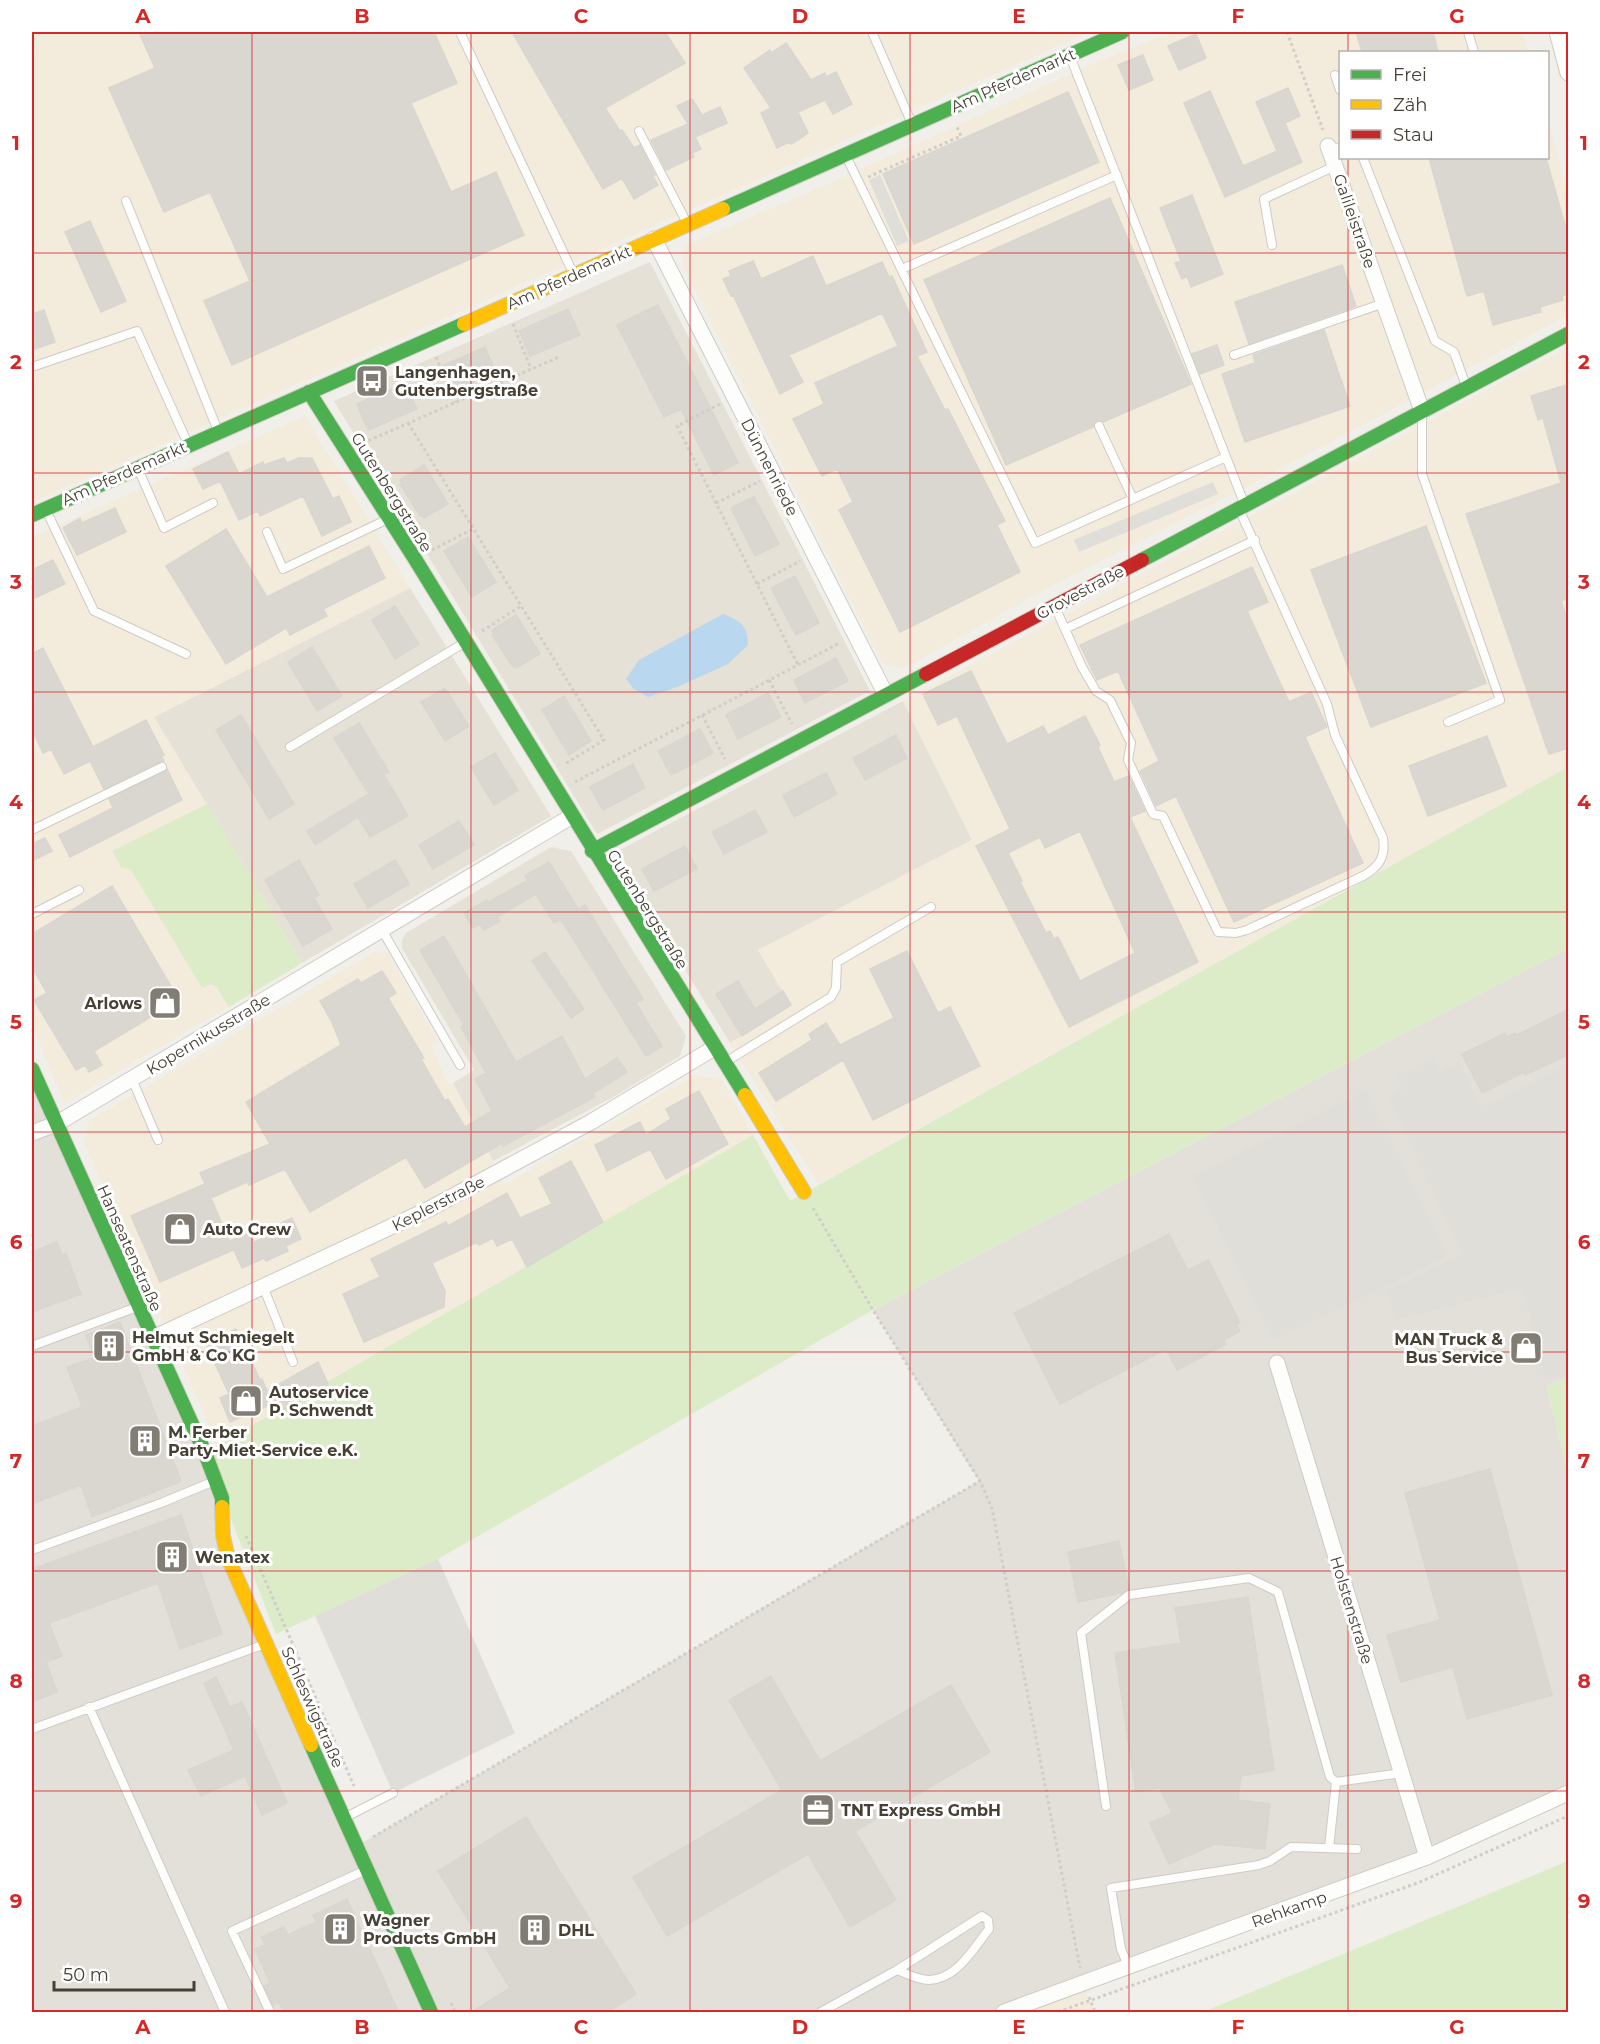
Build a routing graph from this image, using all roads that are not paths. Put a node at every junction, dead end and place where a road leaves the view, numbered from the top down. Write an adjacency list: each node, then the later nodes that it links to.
1 (460, 32): 24 (lane)
2 (872, 32): 12 (lane)
3 (1122, 32): 6 (street, Am Pferdemarkt)
4 (1468, 32): 7 (lane)
5 (1557, 32): 9 (street)
6 (1104, 35): 8 (street, Am Pferdemarkt)
7 (1474, 51)
8 (1070, 55): 12 (street, Am Pferdemarkt); 18 (lane)
9 (1569, 73)
10 (1335, 75): 11 (lane)
11 (1339, 85)
12 (912, 126): 15 (street, Am Pferdemarkt)
13 (639, 131): 20 (lane)
14 (1334, 148): 17 (street, Galileistraße)
15 (846, 155): 20 (street, Am Pferdemarkt); 23 (lane)
16 (1363, 159): 29 (lane)
17 (1335, 166): 22 (lane); 25 (street, Galileistraße)
18 (1117, 176): 23 (lane); 35 (lane)
19 (126, 201): 33 (lane)
20 (687, 224): 21 (street, Am Pferdemarkt)
21 (654, 239): 24 (street, Am Pferdemarkt); 49 (street, Dünnenriede)
22 (1272, 245)
23 (902, 269): 37 (lane)
24 (574, 274): 30 (street, Am Pferdemarkt)
25 (1384, 303): 27 (lane); 31 (street, Galileistraße)
26 (1569, 334): 29 (street, Grovestraße)
27 (1234, 355)
28 (32, 367): 34 (lane)
29 (1467, 388): 31 (street, Grovestraße)
30 (309, 392): 33 (street, Am Pferdemarkt); 42 (street, Gutenbergstraße)
31 (1422, 411): 39 (street, Grovestraße); 50 (lane)
32 (1099, 426): 37 (lane)
33 (218, 432): 34 (street, Am Pferdemarkt)
34 (188, 445): 36 (street, Am Pferdemarkt)
35 (1226, 457): 37 (lane); 39 (lane)
36 (137, 468): 38 (lane); 40 (street, Am Pferdemarkt)
37 (1133, 499)
38 (213, 503)
39 (1242, 506): 44 (lane); 45 (street, Grovestraße)
40 (45, 509): 41 (street, Am Pferdemarkt); 48 (lane)
41 (32, 515)
42 (389, 518): 43 (lane); 47 (street, Gutenbergstraße)
43 (267, 532)
44 (1255, 540): 46 (lane); 46 (lane)
45 (1054, 605): 46 (lane); 49 (street, Grovestraße)
46 (1065, 629)
47 (465, 642): 51 (lane); 53 (street, Gutenbergstraße)
48 (186, 654)
49 (885, 694): 55 (street, Grovestraße)
50 (1448, 722)
51 (290, 747)
52 (162, 767): 54 (lane)
53 (572, 816): 55 (street, Gutenbergstraße); 59 (street, Kopernikusstraße)
54 (32, 830)
55 (592, 851): 60 (street, Gutenbergstraße)
56 (79, 890): 58 (lane)
57 (931, 907): 61 (lane)
58 (32, 914)
59 (382, 930): 62 (lane); 64 (street, Kopernikusstraße)
60 (714, 1048): 61 (street, Gutenbergstraße); 69 (street, Keplerstraße)
61 (723, 1064): 68 (street, Gutenbergstraße)
62 (460, 1065)
63 (32, 1069): 65 (street, Hanseatenstraße)
64 (132, 1079): 65 (street, Kopernikusstraße); 67 (lane)
65 (56, 1124): 66 (street, Kopernikusstraße); 70 (street, Hanseatenstraße)
66 (32, 1133)
67 (158, 1140)
68 (804, 1192)
69 (263, 1286): 71 (street, Keplerstraße); 73 (lane)
70 (138, 1306): 71 (street, Hanseatenstraße); 72 (lane)
71 (153, 1338): 75 (street, Hanseatenstraße)
72 (32, 1346)
73 (293, 1362)
74 (1277, 1363): 80 (street, Holstenstraße)
75 (216, 1481): 76 (lane); 77 (street, Hanseatenstraße)
76 (32, 1550)
77 (267, 1643): 78 (lane, Schleswigstraße); 85 (street, Schleswigstraße)
78 (89, 1707): 79 (lane, Schleswigstraße); 93 (lane)
79 (32, 1729)
80 (1402, 1773): 81 (lane); 88 (street, Holstenstraße)
81 (1336, 1782): 84 (lane); 86 (lane)
82 (393, 1793): 85 (lane)
83 (1569, 1793): 88 (street, Rehkamp)
84 (1106, 1806)
85 (345, 1818): 89 (street, Schleswigstraße)
86 (1329, 1848): 87 (lane); 90 (lane)
87 (1357, 1849)
88 (1427, 1857): 90 (street, Rehkamp)
89 (367, 1869): 94 (lane); 95 (street, Schleswigstraße)
90 (1129, 1968): 92 (street, Rehkamp)
91 (897, 1970): 91 (lane); 96 (lane)
92 (1011, 2011)
93 (225, 2013)
94 (270, 2013)
95 (431, 2013)
96 (821, 2013)

